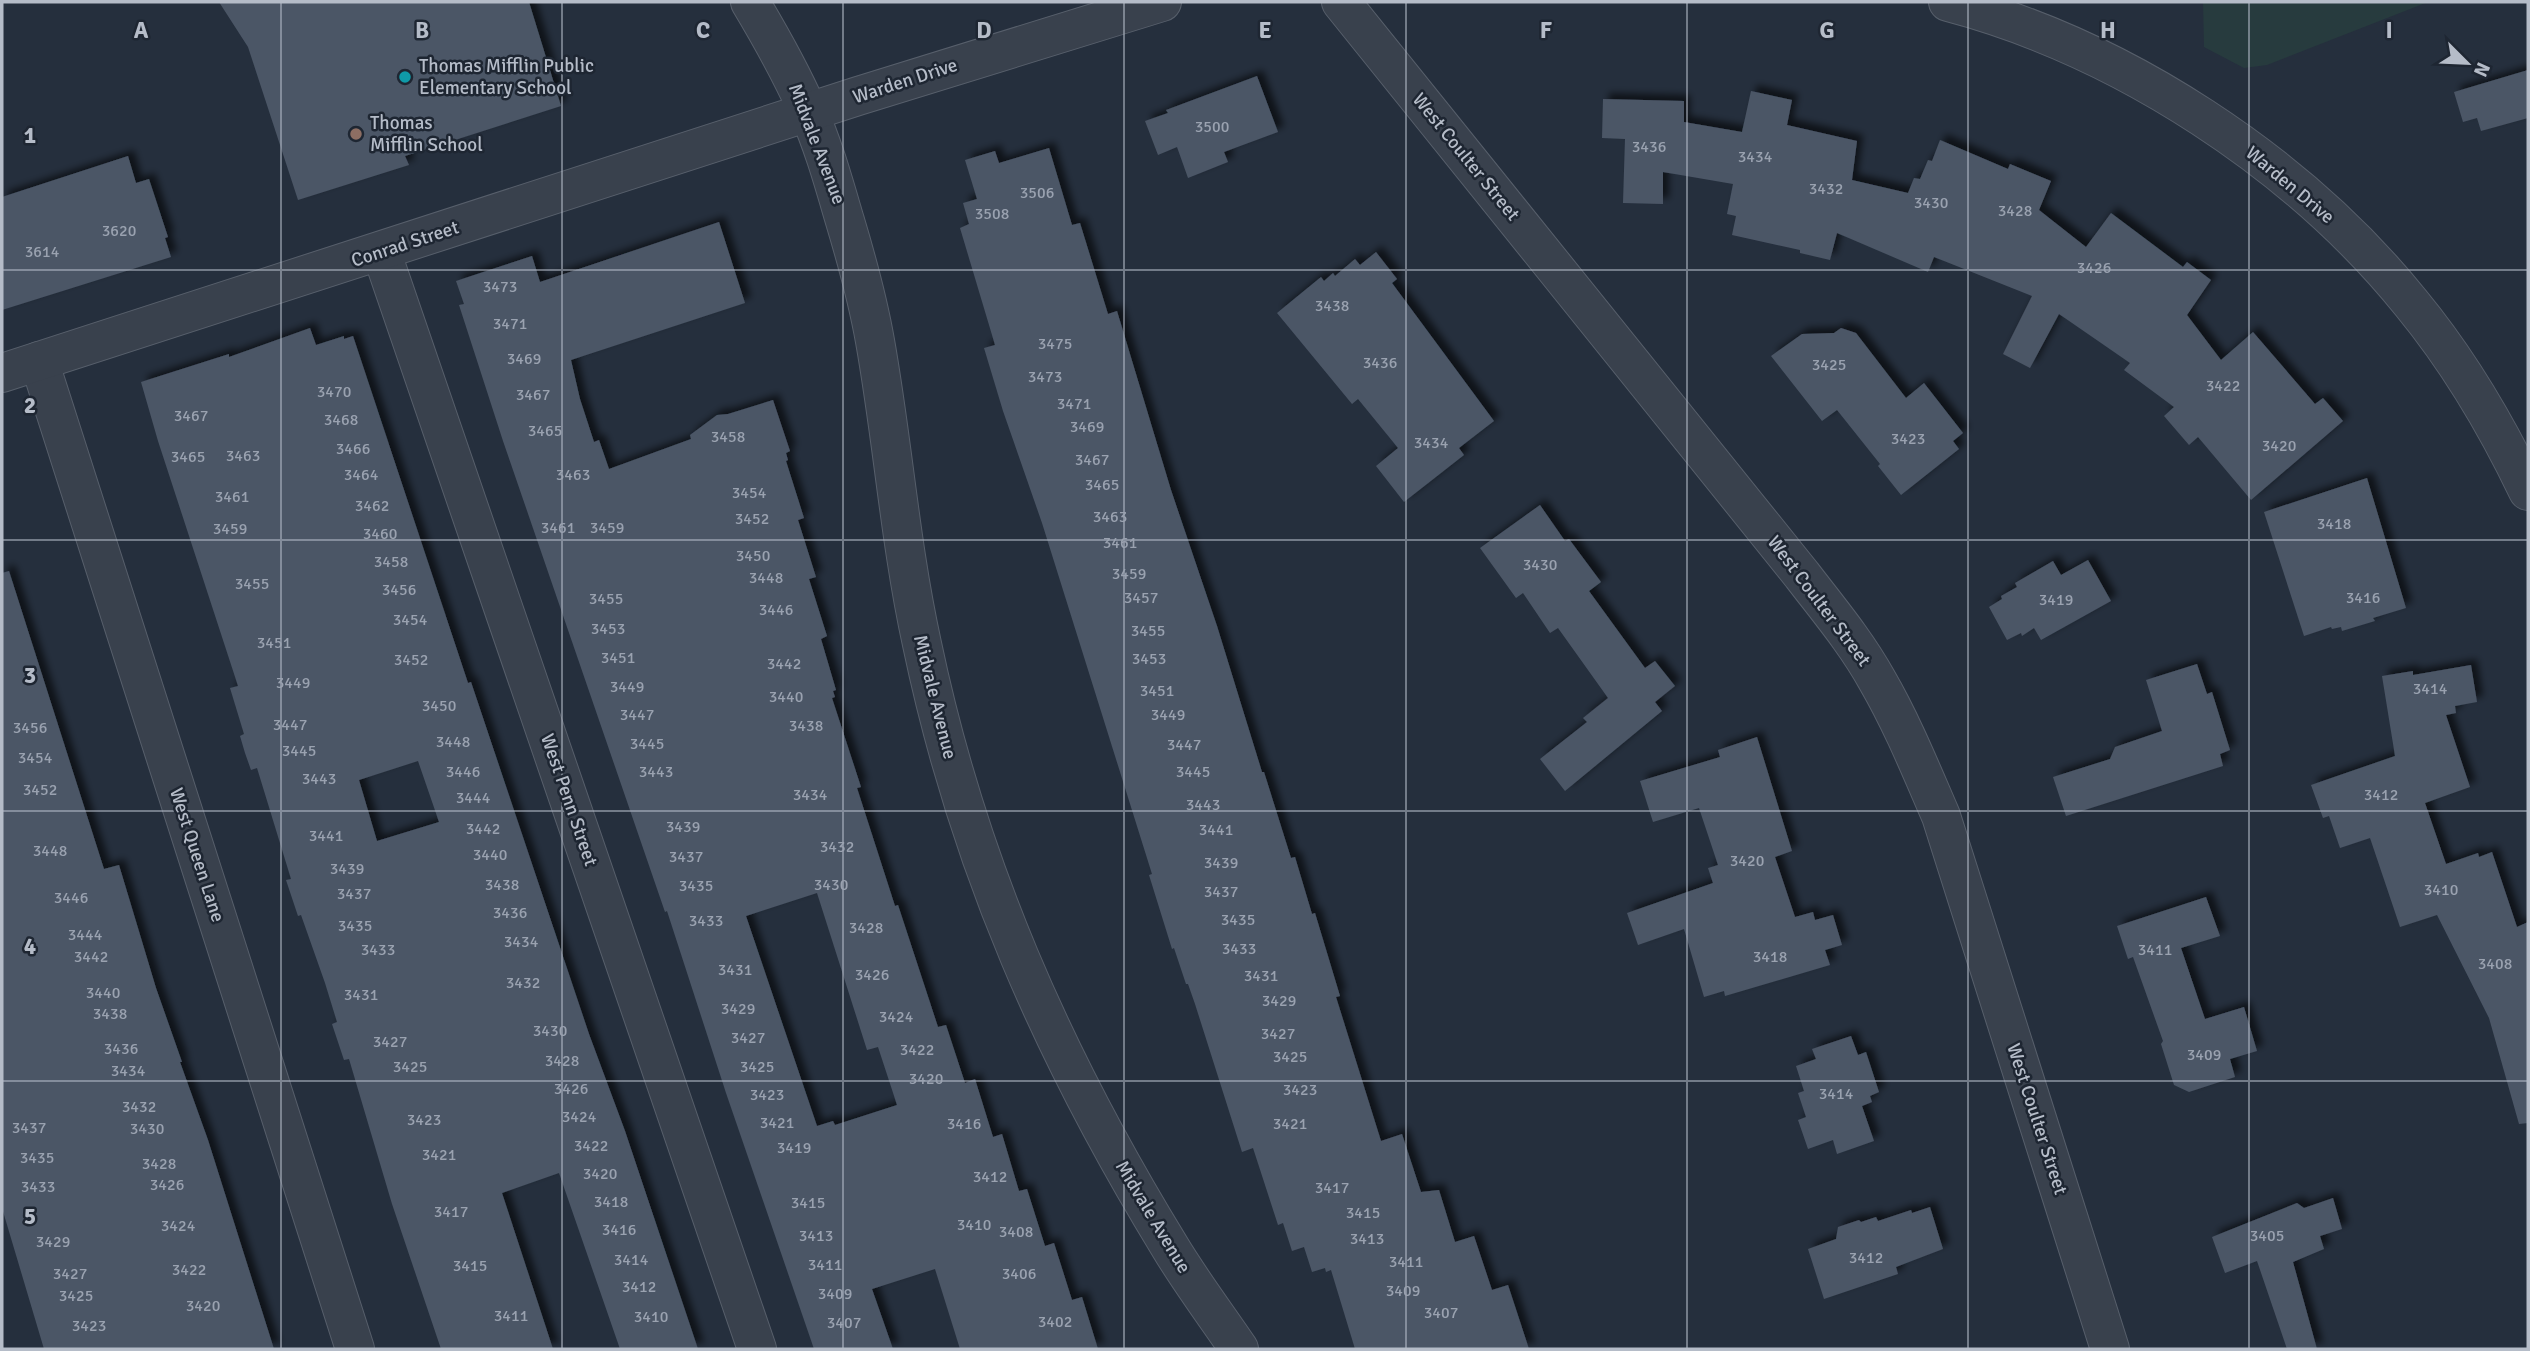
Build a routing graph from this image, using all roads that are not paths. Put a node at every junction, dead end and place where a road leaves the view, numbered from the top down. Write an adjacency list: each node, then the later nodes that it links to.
1 (750, 2): 5 (street, Midvale Avenue)
2 (1162, 2): 5 (street, Warden Drive)
3 (1341, 2): 13 (street, West Coulter Street)
4 (1948, 2): 9 (street, Warden Drive)
5 (808, 112): 6 (street, Conrad Street); 12 (street, Midvale Avenue)
6 (381, 251): 7 (street, Conrad Street); 11 (street, West Penn Street)
7 (39, 361): 8 (street, Conrad Street); 10 (street, West Queen Lane)
8 (2, 373)
9 (2528, 491)
10 (355, 1349)
11 (757, 1349)
12 (1239, 1349)
13 (2110, 1349)

